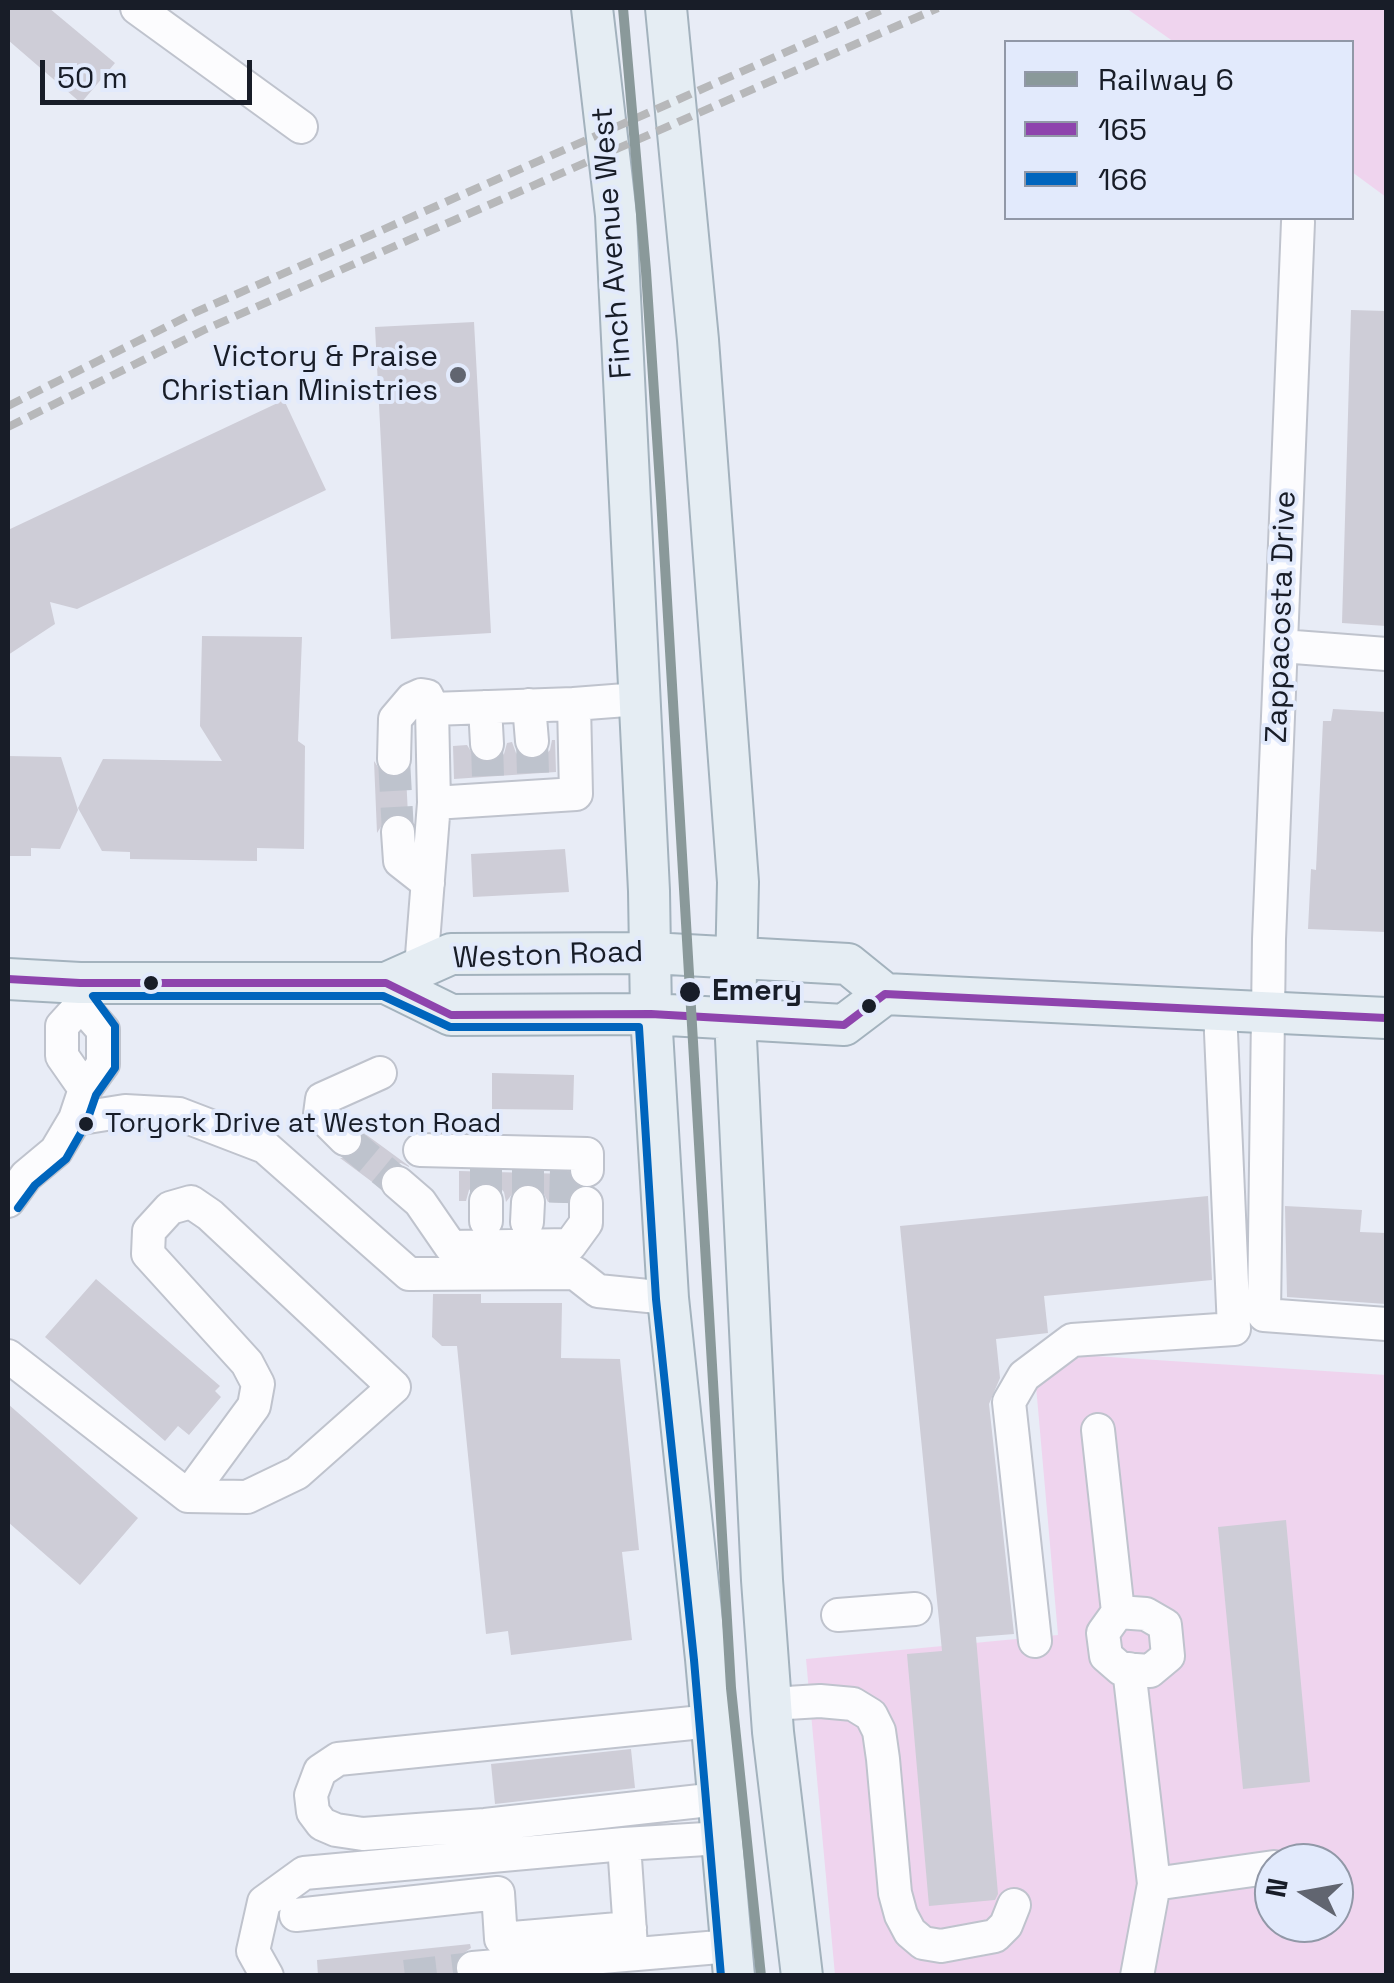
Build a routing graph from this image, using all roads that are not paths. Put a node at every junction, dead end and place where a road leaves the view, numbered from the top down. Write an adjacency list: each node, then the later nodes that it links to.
1 (137, 8): 4 (street)
2 (592, 8): 8 (main road, Finch Avenue West)
3 (666, 8): 20 (main road)
4 (301, 126)
5 (1298, 222): 6 (street, Zappacosta Drive)
6 (1281, 646): 7 (street); 26 (street, Zappacosta Drive)
7 (1386, 654)
8 (639, 699): 9 (street); 19 (main road, Finch Avenue West)
9 (574, 704): 10 (street); 14 (street)
10 (529, 705): 11 (street); 14 (street)
11 (485, 707): 12 (street); 15 (street)
12 (432, 709): 13 (street); 16 (street)
13 (394, 760)
14 (533, 771): 15 (street)
15 (488, 773): 16 (street)
16 (434, 804): 18 (street)
17 (398, 832): 18 (street)
18 (428, 883): 21 (street)
19 (651, 953): 20 (main road, Weston Road); 21 (main road, Weston Road); 27 (main road, Finch Avenue West)
20 (738, 960): 24 (main road, Weston Road); 28 (main road)
21 (403, 976): 23 (main road, Weston Road); 27 (main road, Weston Road)
22 (8, 979): 23 (main road, Weston Road)
23 (80, 994): 31 (street)
24 (885, 994): 25 (main road); 28 (main road, Weston Road)
25 (1220, 1010): 26 (main road); 44 (street)
26 (1270, 1012): 29 (main road); 37 (street, Zappacosta Drive)
27 (651, 1014): 28 (main road, Weston Road); 36 (main road, Finch Avenue West)
28 (735, 1018): 46 (main road)
29 (1386, 1018)
30 (380, 1073): 32 (street)
31 (80, 1104): 35 (street); 36 (street)
32 (345, 1139)
33 (420, 1150): 34 (street)
34 (418, 1191)
35 (8, 1201)
36 (668, 1298): 47 (main road, Finch Avenue West)
37 (1386, 1324)
38 (8, 1356): 40 (street)
39 (1098, 1430): 42 (street)
40 (188, 1496): 40 (street)
41 (916, 1608): 43 (street)
42 (1118, 1612): 45 (street); 45 (street)
43 (838, 1616)
44 (1035, 1641)
45 (1129, 1669): 51 (street)
46 (771, 1704): 52 (street); 58 (main road)
47 (712, 1721): 48 (main road, Finch Avenue West); 48 (street)
48 (720, 1819): 49 (street); 55 (main road, Finch Avenue West)
49 (624, 1844): 54 (street); 57 (street)
50 (1254, 1870): 51 (street)
51 (1154, 1884): 59 (street)
52 (1014, 1904)
53 (296, 1914): 54 (street)
54 (629, 1952): 55 (street); 56 (street)
55 (732, 1961)
56 (473, 1968)
57 (266, 1976)
58 (802, 1976)
59 (1137, 1976)

